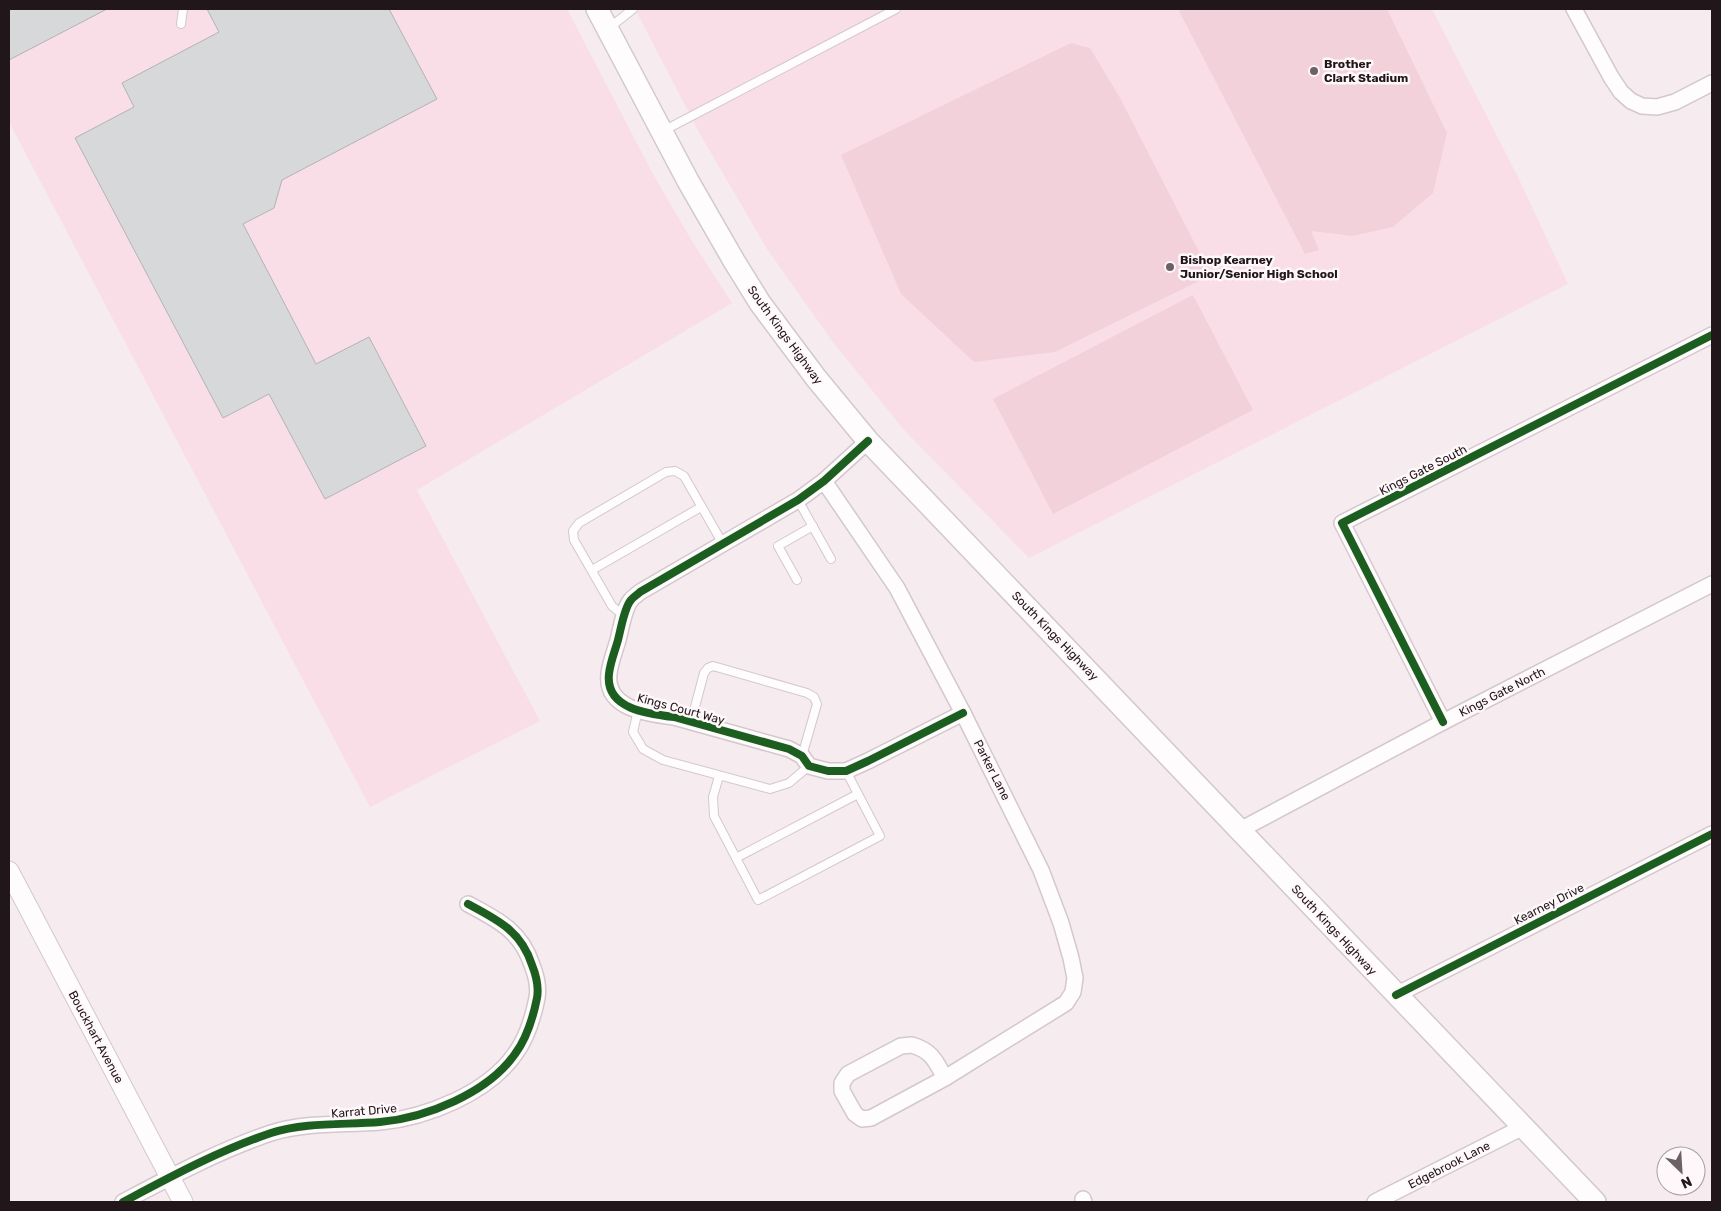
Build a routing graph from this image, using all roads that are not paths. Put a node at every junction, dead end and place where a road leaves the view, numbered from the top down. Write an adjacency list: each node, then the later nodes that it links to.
1 (183, 9): 6 (lane)
2 (597, 9): 7 (main road, South Kings Highway)
3 (633, 9): 7 (lane)
4 (896, 9): 9 (lane)
5 (1574, 9): 8 (street)
6 (181, 24)
7 (608, 29): 9 (main road, South Kings Highway)
8 (1712, 83)
9 (661, 132): 11 (main road, South Kings Highway)
10 (1712, 335): 25 (street, Kings Gate South)
11 (868, 441): 12 (street); 30 (main road, South Kings Highway)
12 (824, 481): 13 (street, Kings Court Way); 23 (street, Parker Lane)
13 (798, 500): 15 (lane); 16 (street, Kings Court Way)
14 (701, 507): 16 (lane); 18 (lane); 18 (lane)
15 (813, 526): 17 (lane); 19 (lane)
16 (723, 544): 21 (street, Kings Court Way)
17 (831, 559)
18 (592, 570): 21 (lane)
19 (797, 580)
20 (1712, 584): 25 (street, Kings Gate North)
21 (624, 616): 22 (street, Kings Court Way)
22 (638, 710): 24 (street, Kings Court Way); 28 (lane)
23 (963, 713): 27 (street, Kings Court Way); 36 (street, Parker Lane)
24 (691, 722): 26 (street, Kings Court Way); 26 (lane)
25 (1443, 722): 30 (street, Kings Gate North)
26 (805, 761): 27 (street, Kings Court Way); 28 (lane)
27 (846, 771): 29 (lane)
28 (719, 776): 32 (lane)
29 (858, 794): 32 (lane); 32 (lane)
30 (1240, 830): 35 (main road, South Kings Highway)
31 (1712, 834): 35 (street, Kearney Drive)
32 (736, 858)
33 (9, 871): 38 (street, Bouckhart Avenue)
34 (468, 904): 38 (street, Karrat Drive)
35 (1396, 995): 37 (main road, South Kings Highway)
36 (945, 1078): 36 (street, Parker Lane)
37 (1523, 1127): 41 (street, Edgebrook Lane); 42 (main road, South Kings Highway)
38 (170, 1177): 39 (street, Karrat Drive); 40 (street, Bouckhart Avenue)
39 (124, 1202)
40 (183, 1202)
41 (1375, 1202)
42 (1595, 1202)

